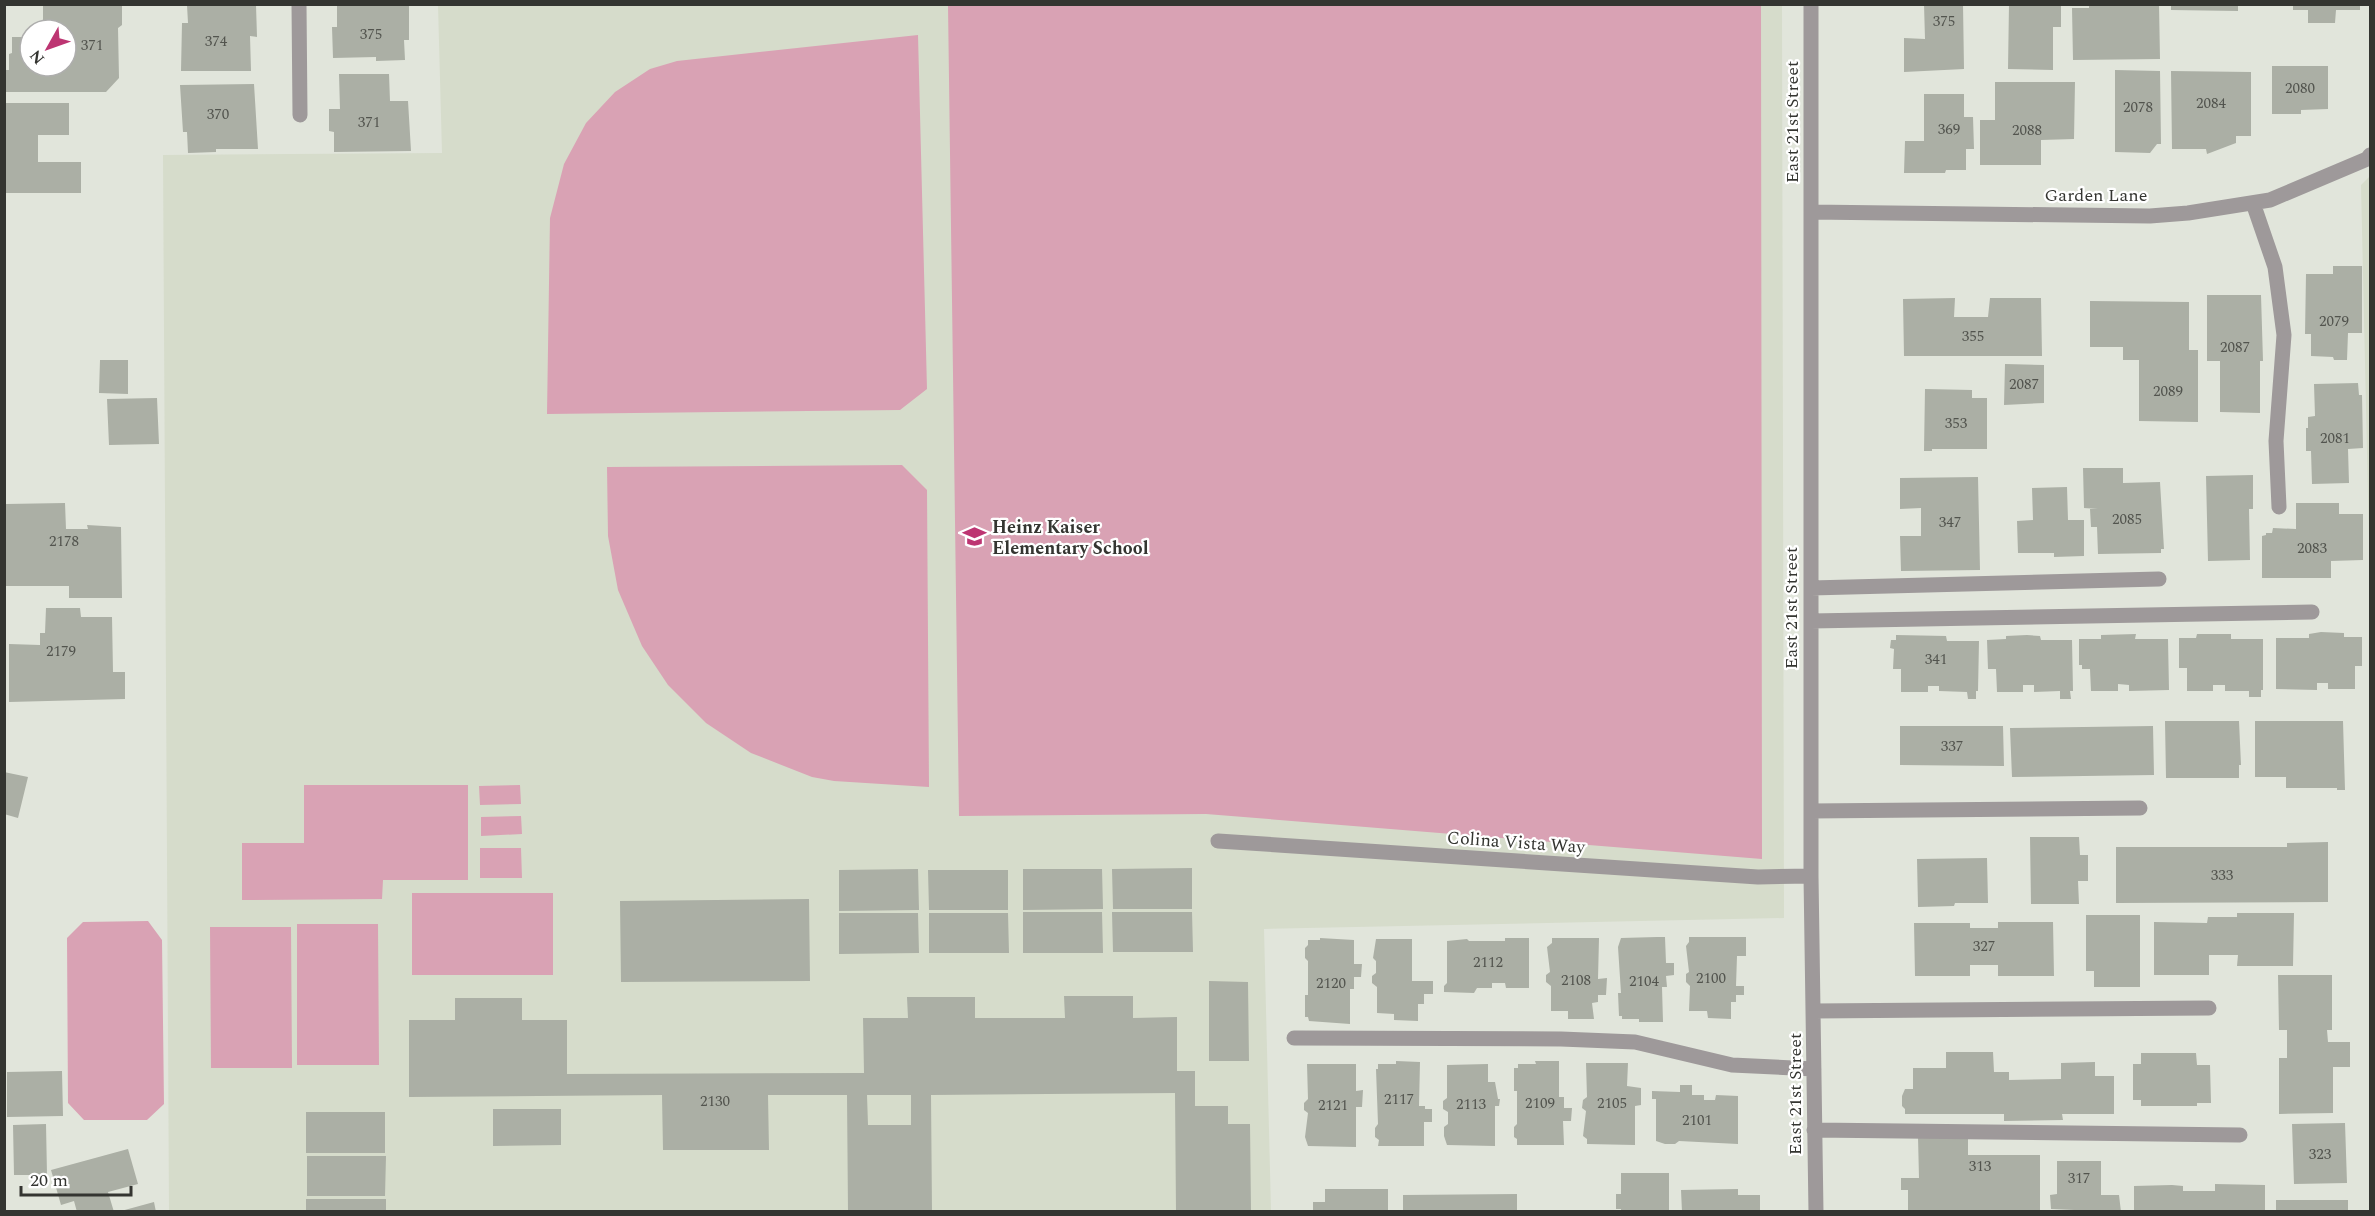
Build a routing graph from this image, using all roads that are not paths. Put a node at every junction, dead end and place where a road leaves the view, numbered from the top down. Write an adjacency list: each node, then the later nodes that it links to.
1 (299, 4): 3 (street)
2 (1811, 4): 6 (street, East 21st Street)
3 (300, 115)
4 (2370, 155): 5 (street, Garden Lane)
5 (2253, 203): 6 (street, Garden Lane); 7 (street)
6 (1811, 212): 9 (street, East 21st Street)
7 (2279, 507)
8 (2159, 579): 9 (street)
9 (1811, 588): 11 (street, East 21st Street)
10 (2312, 612): 11 (street)
11 (1811, 621): 13 (street, East 21st Street)
12 (2140, 808): 13 (street)
13 (1811, 811): 15 (street, East 21st Street)
14 (1218, 842): 15 (street, Colina Vista Way)
15 (1811, 876): 17 (street, East 21st Street)
16 (2209, 1008): 17 (street)
17 (1814, 1011): 19 (street, East 21st Street)
18 (1294, 1038): 19 (street)
19 (1814, 1069): 20 (street, East 21st Street)
20 (1814, 1130): 21 (street); 22 (street, East 21st Street)
21 (2240, 1135)
22 (1816, 1212)

